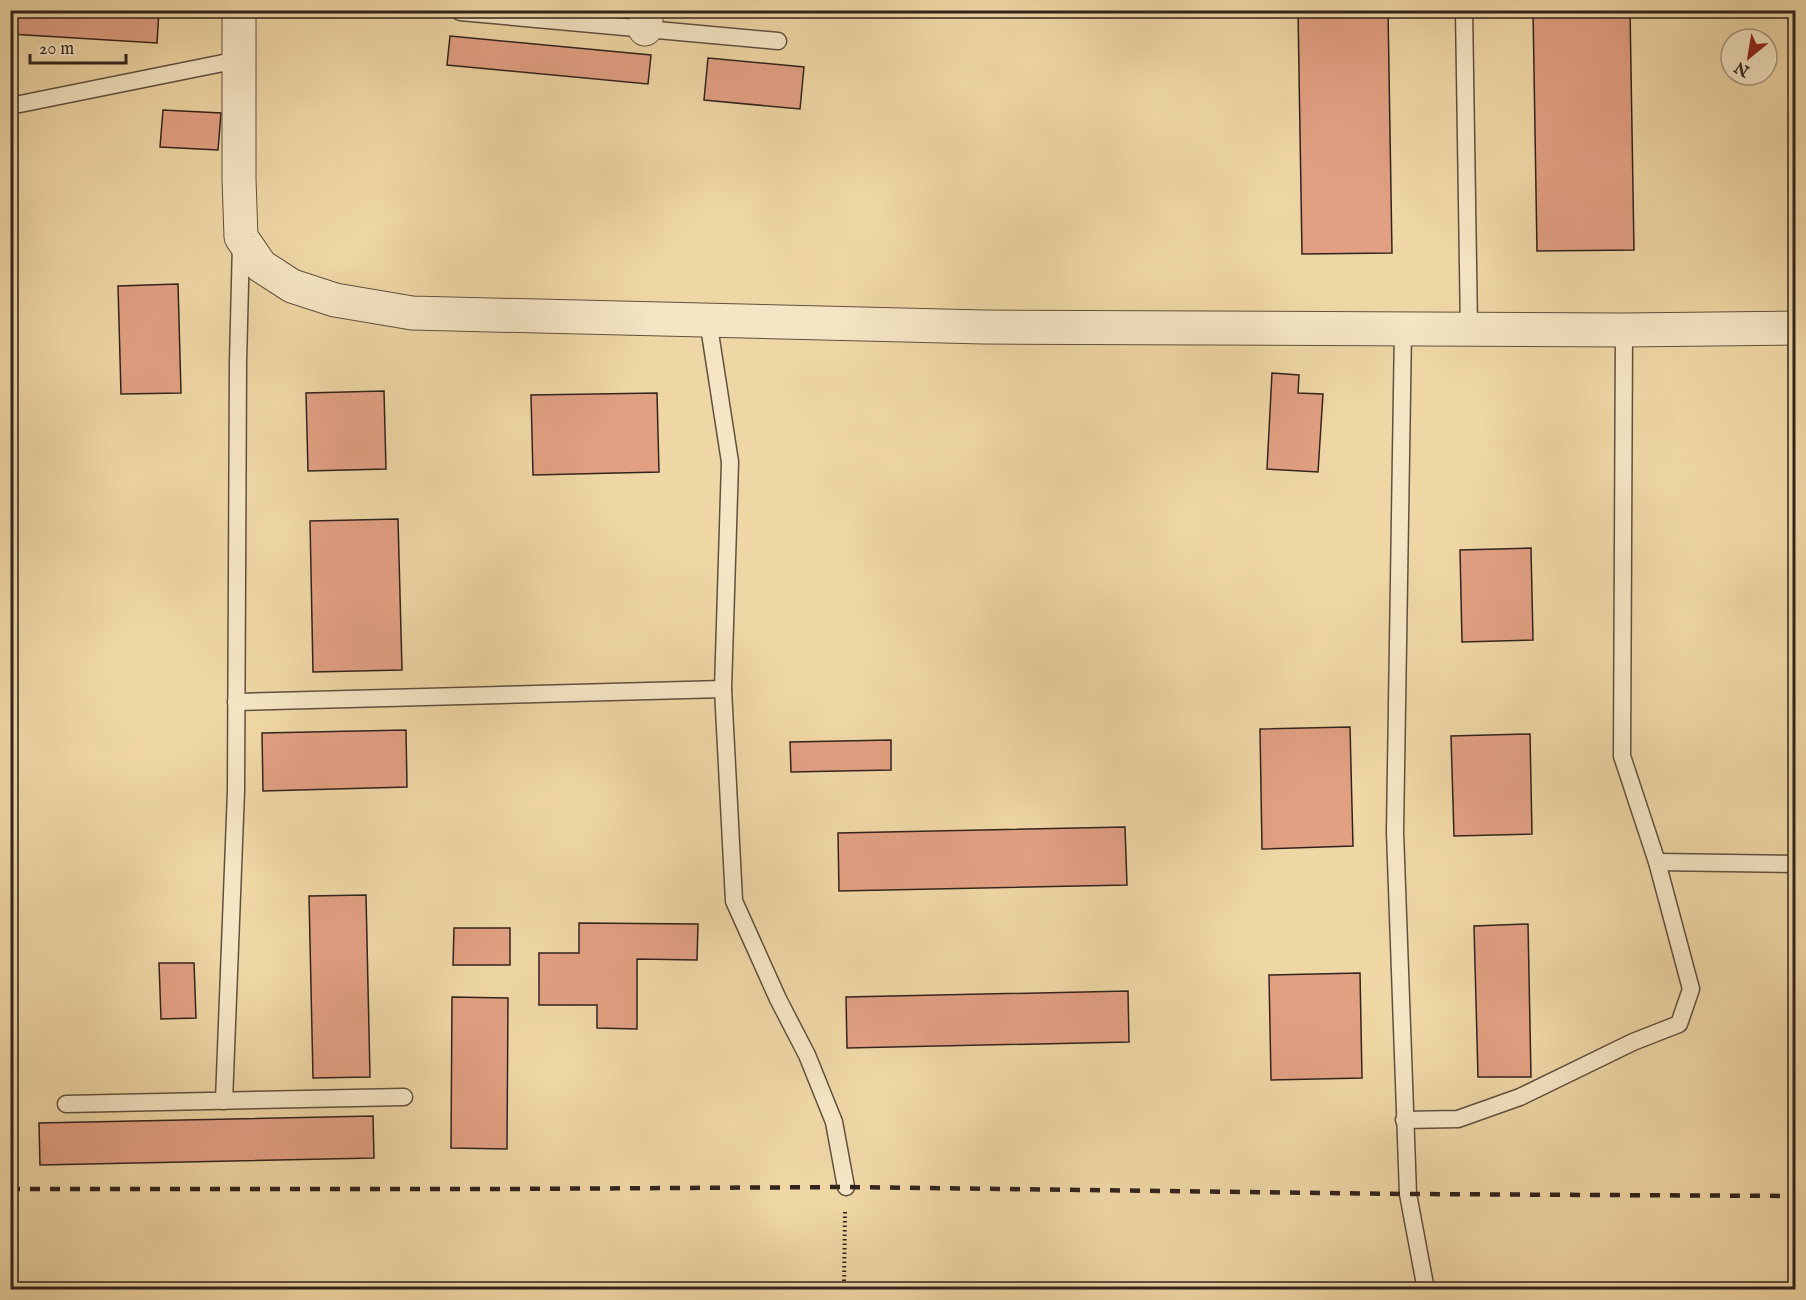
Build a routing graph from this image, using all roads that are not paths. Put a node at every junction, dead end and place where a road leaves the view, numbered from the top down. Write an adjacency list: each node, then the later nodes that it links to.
1 (239, 10): 6 (street)
2 (1464, 10): 12 (lane)
3 (460, 12): 4 (lane)
4 (646, 20): 5 (lane)
5 (778, 41)
6 (238, 60): 7 (lane); 8 (street)
7 (10, 106)
8 (241, 237): 9 (street); 15 (lane)
9 (708, 320): 11 (street); 14 (lane)
10 (1796, 328): 13 (street)
11 (1402, 329): 12 (street); 21 (lane)
12 (1469, 329): 13 (street)
13 (1624, 330): 16 (lane)
14 (723, 689): 15 (lane); 22 (lane)
15 (237, 702): 19 (lane)
16 (1657, 862): 17 (lane); 21 (lane)
17 (1796, 864)
18 (404, 1097): 19 (lane)
19 (224, 1101): 20 (lane)
20 (66, 1104)
21 (1404, 1120): 23 (lane)
22 (846, 1187)
23 (1426, 1290)

